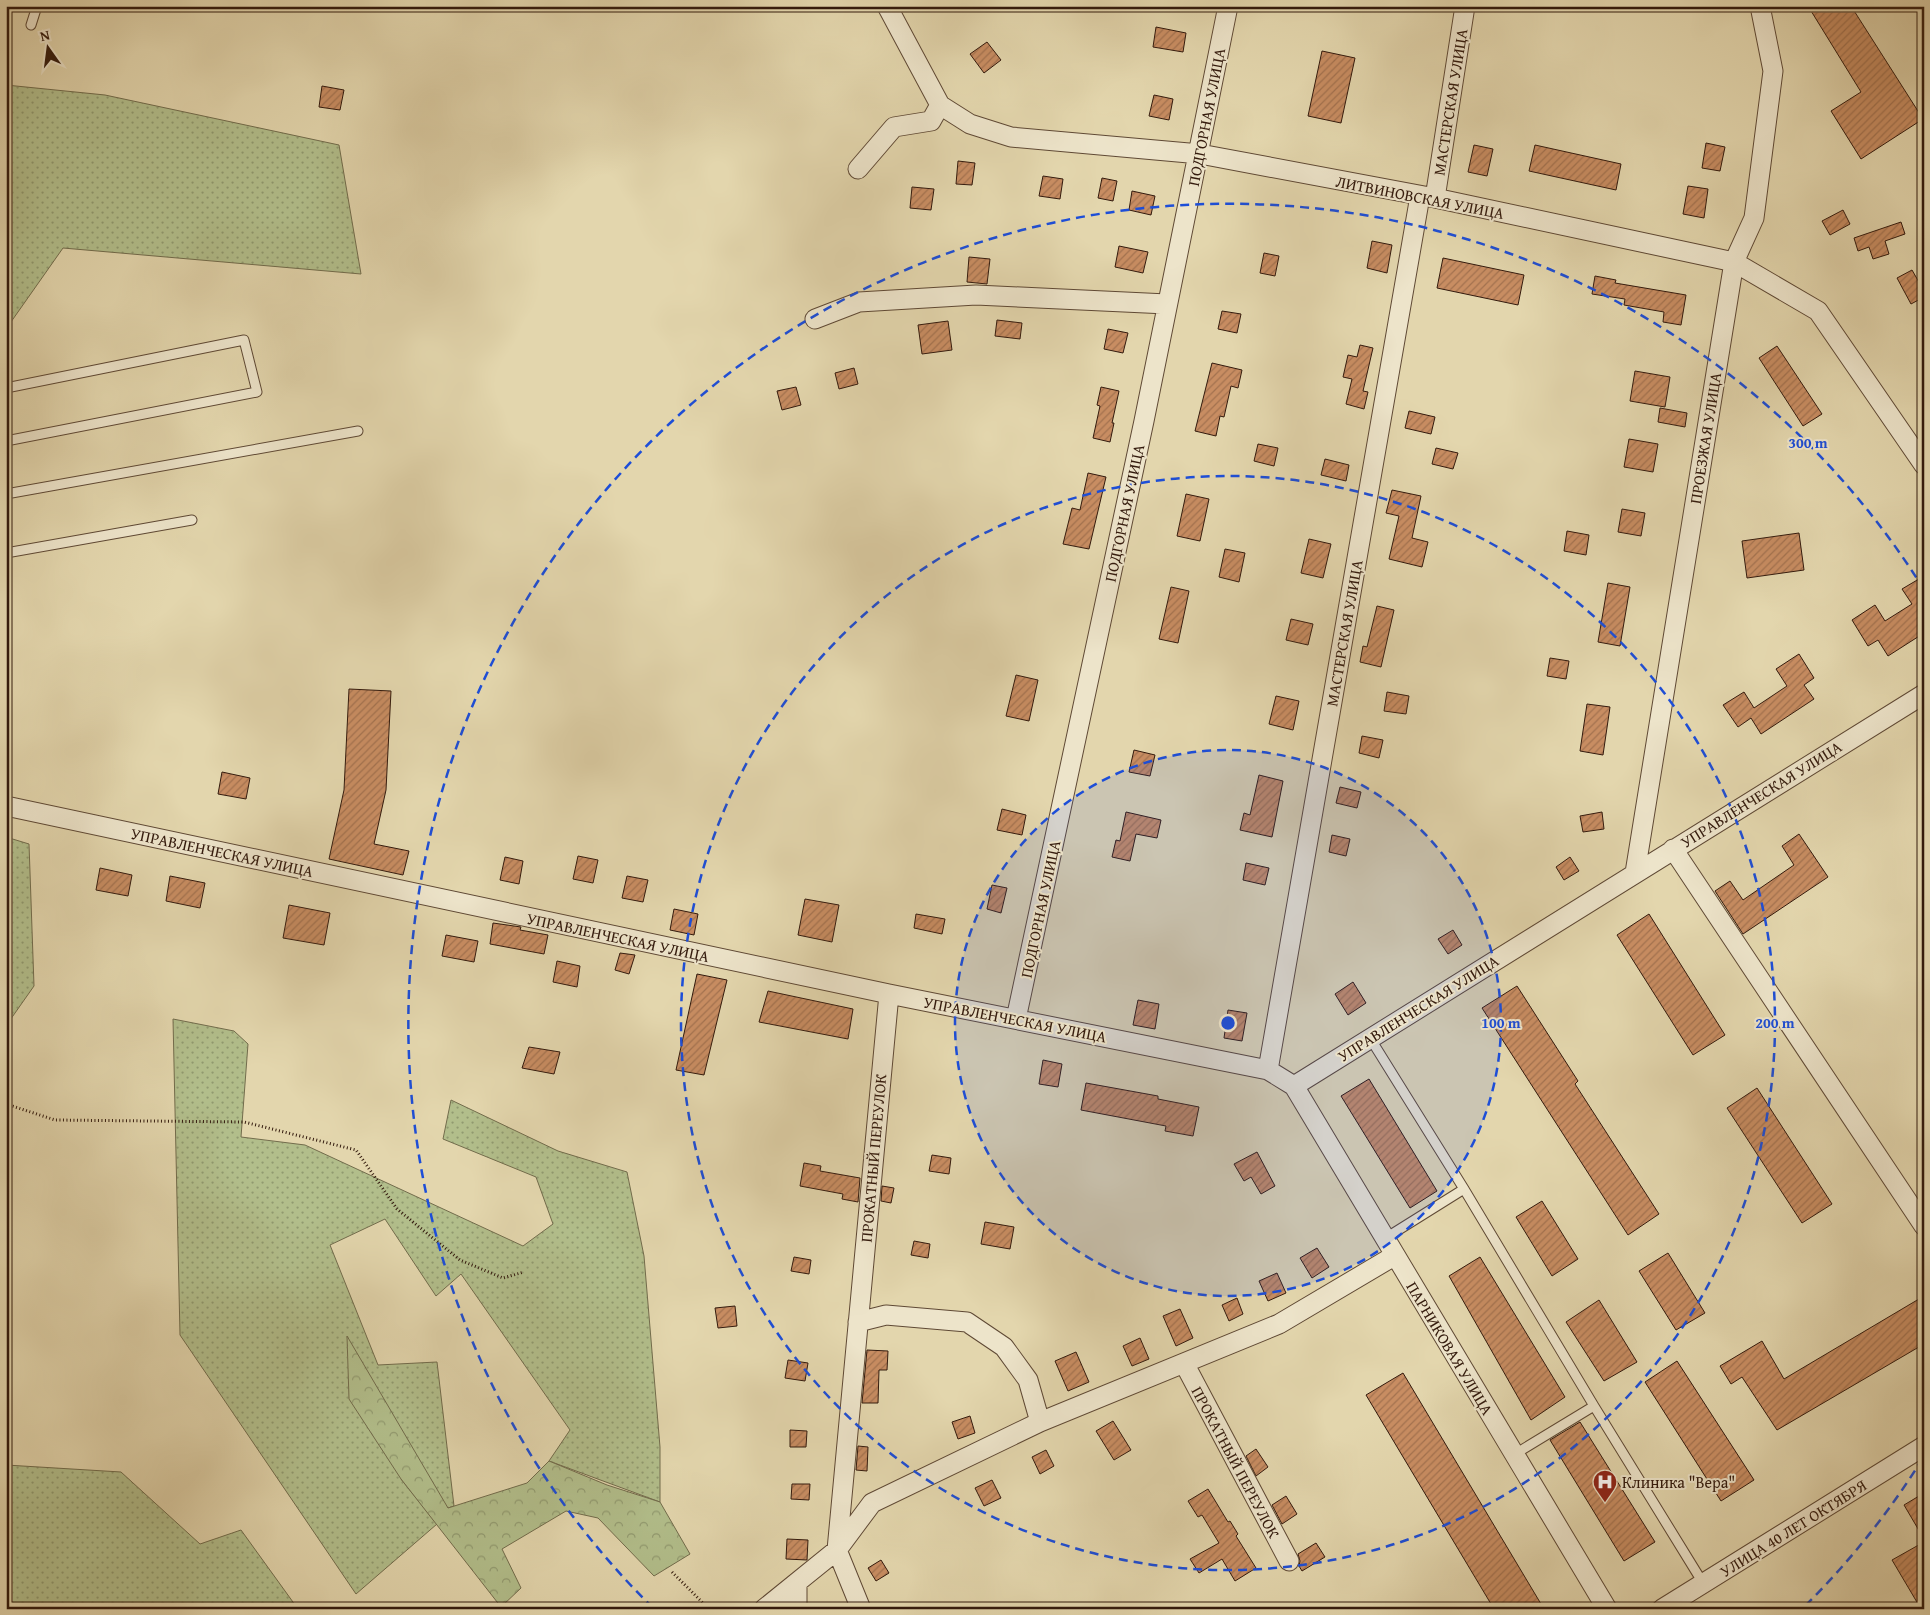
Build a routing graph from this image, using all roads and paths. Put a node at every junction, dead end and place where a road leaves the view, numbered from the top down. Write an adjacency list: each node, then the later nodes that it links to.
1 (37, 6): 6 (lane)
2 (887, 6): 7 (street, ЛИТВИНОВСКАЯ УЛИЦА)
3 (1228, 6): 8 (street, ПОДГОРНАЯ УЛИЦА)
4 (1465, 6): 10 (street, МАСТЕРСКАЯ УЛИЦА)
5 (1760, 6): 11 (street, ПРОЕЗЖАЯ УЛИЦА)
6 (31, 25)
7 (940, 105): 8 (street, ЛИТВИНОВСКАЯ УЛИЦА); 9 (street)
8 (1200, 154): 10 (street, ЛИТВИНОВСКАЯ УЛИЦА); 12 (street, ПОДГОРНАЯ УЛИЦА)
9 (858, 170)
10 (1428, 197): 11 (street, ЛИТВИНОВСКАЯ УЛИЦА); 28 (street, МАСТЕРСКАЯ УЛИЦА)
11 (1734, 262): 17 (street, ЛИТВИНОВСКАЯ УЛИЦА); 24 (street, ПРОЕЗЖАЯ УЛИЦА)
12 (1167, 304): 13 (street); 26 (street, ПОДГОРНАЯ УЛИЦА)
13 (815, 319)
14 (6, 388): 16 (lane)
15 (358, 431): 18 (lane)
16 (6, 441)
17 (1924, 465)
18 (6, 494)
19 (192, 520): 20 (lane)
20 (6, 553)
21 (1924, 694): 23 (street, УПРАВЛЕНЧЕСКАЯ УЛИЦА)
22 (6, 806): 25 (street, УПРАВЛЕНЧЕСКАЯ УЛИЦА)
23 (1673, 849): 24 (street, УПРАВЛЕНЧЕСКАЯ УЛИЦА); 32 (street)
24 (1635, 873): 27 (street, УПРАВЛЕНЧЕСКАЯ УЛИЦА)
25 (889, 994): 26 (street, УПРАВЛЕНЧЕСКАЯ УЛИЦА); 36 (street, ПРОКАТНЫЙ ПЕРЕУЛОК)
26 (1016, 1019): 28 (street, УПРАВЛЕНЧЕСКАЯ УЛИЦА)
27 (1370, 1038): 29 (street, УПРАВЛЕНЧЕСКАЯ УЛИЦА); 31 (lane)
28 (1268, 1070): 29 (street, УПРАВЛЕНЧЕСКАЯ УЛИЦА)
29 (1294, 1086): 33 (street, ПАРНИКОВАЯ УЛИЦА)
30 (6, 1104): 35 (path)
31 (1464, 1189): 33 (lane); 38 (lane)
32 (1924, 1226)
33 (1384, 1239): 34 (street, ПАРНИКОВАЯ УЛИЦА)
34 (1394, 1256): 37 (street); 41 (street, ПАРНИКОВАЯ УЛИЦА)
35 (524, 1272)
36 (858, 1322): 39 (street); 42 (street, ПРОКАТНЫЙ ПЕРЕУЛОК)
37 (1184, 1362): 39 (street); 43 (street, ПРОКАТНЫЙ ПЕРЕУЛОК)
38 (1594, 1406): 41 (lane); 46 (lane)
39 (1040, 1422): 42 (street)
40 (1924, 1446): 46 (street, УЛИЦА 40 ЛЕТ ОКТЯБРЯ)
41 (1515, 1454): 51 (street, ПАРНИКОВАЯ УЛИЦА)
42 (837, 1550): 45 (street); 50 (street, ПРОКАТНЫЙ ПЕРЕУЛОК)
43 (1289, 1561)
44 (672, 1572): 47 (path)
45 (797, 1582): 48 (street); 49 (street)
46 (1704, 1583): 52 (street, УЛИЦА 40 ЛЕТ ОКТЯБРЯ)
47 (709, 1609)
48 (764, 1609)
49 (797, 1609)
50 (861, 1609)
51 (1606, 1609)
52 (1662, 1609)

